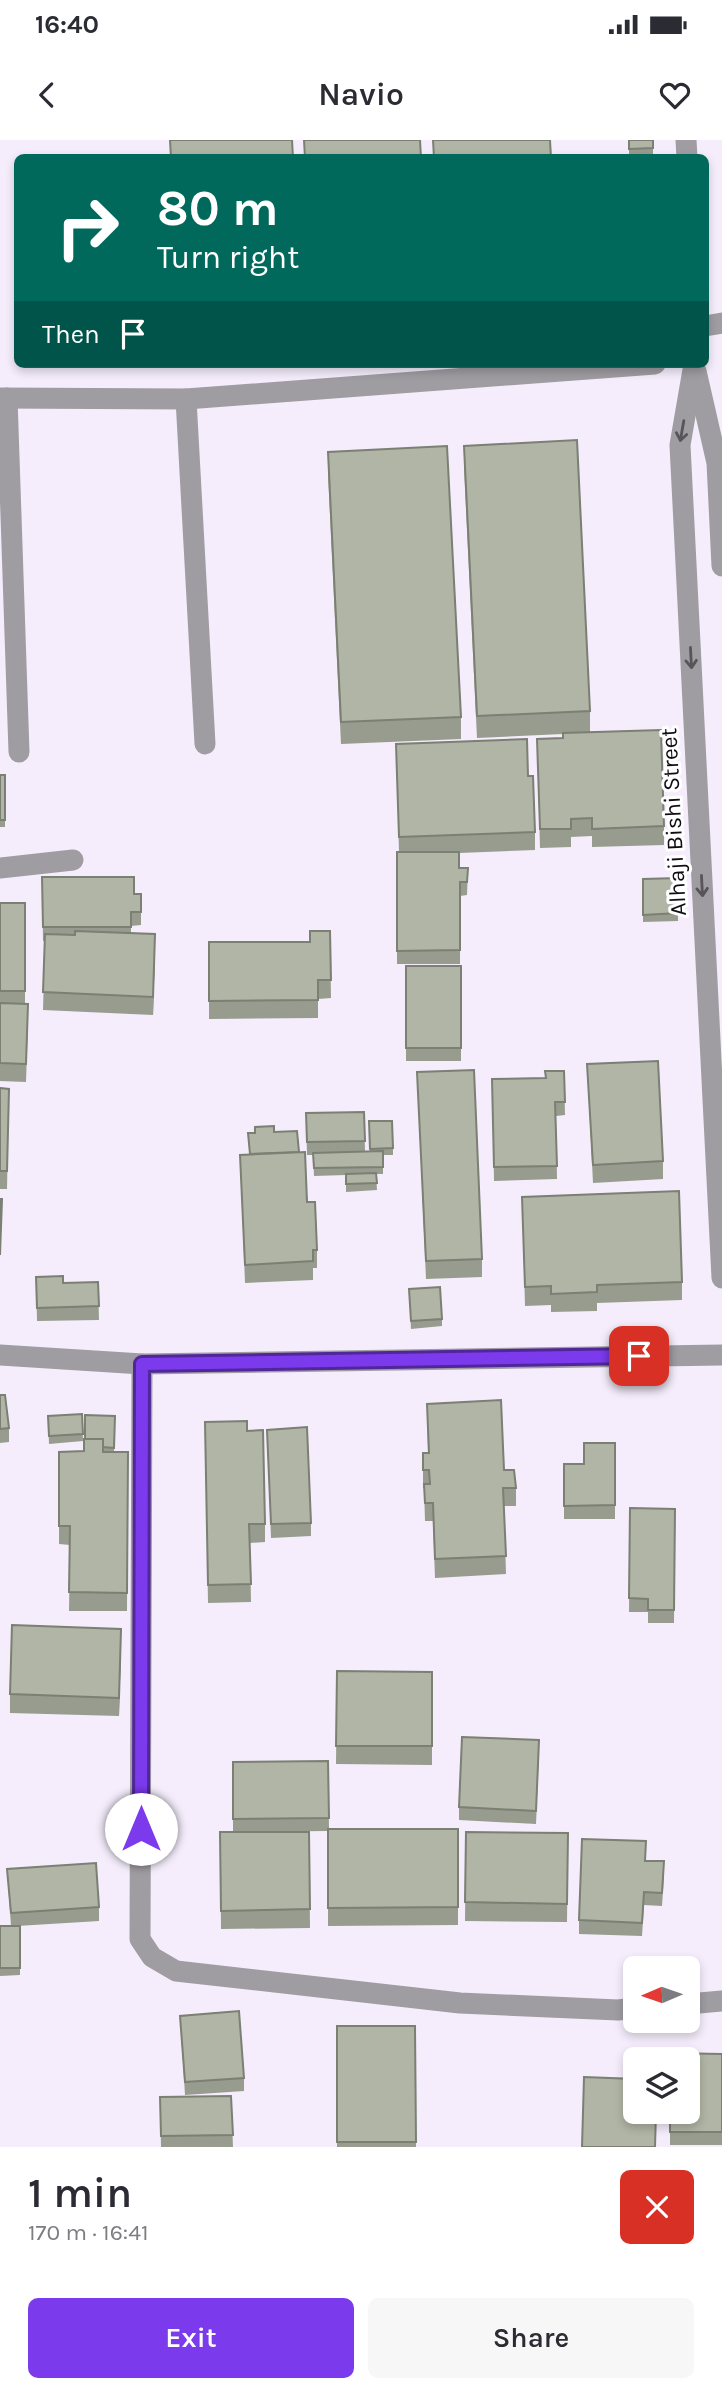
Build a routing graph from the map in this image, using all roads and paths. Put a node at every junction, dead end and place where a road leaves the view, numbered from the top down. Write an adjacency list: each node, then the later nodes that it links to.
1 (600, 368): 5 (street)
2 (693, 368): 11 (street, Alhaji Bishi Street, one-way to 11)
3 (695, 368): 6 (street, Alhaji Bishi Street)
4 (4, 398): 5 (street); 8 (street)
5 (186, 398): 7 (street)
6 (722, 566)
7 (205, 744)
8 (19, 751)
9 (73, 860): 10 (street)
10 (0, 868)
11 (722, 1278)
12 (0, 1355): 14 (street)
13 (722, 1355): 14 (street)
14 (142, 1364): 17 (street)
15 (722, 2001): 16 (street)
16 (700, 2003)
17 (623, 2009)

